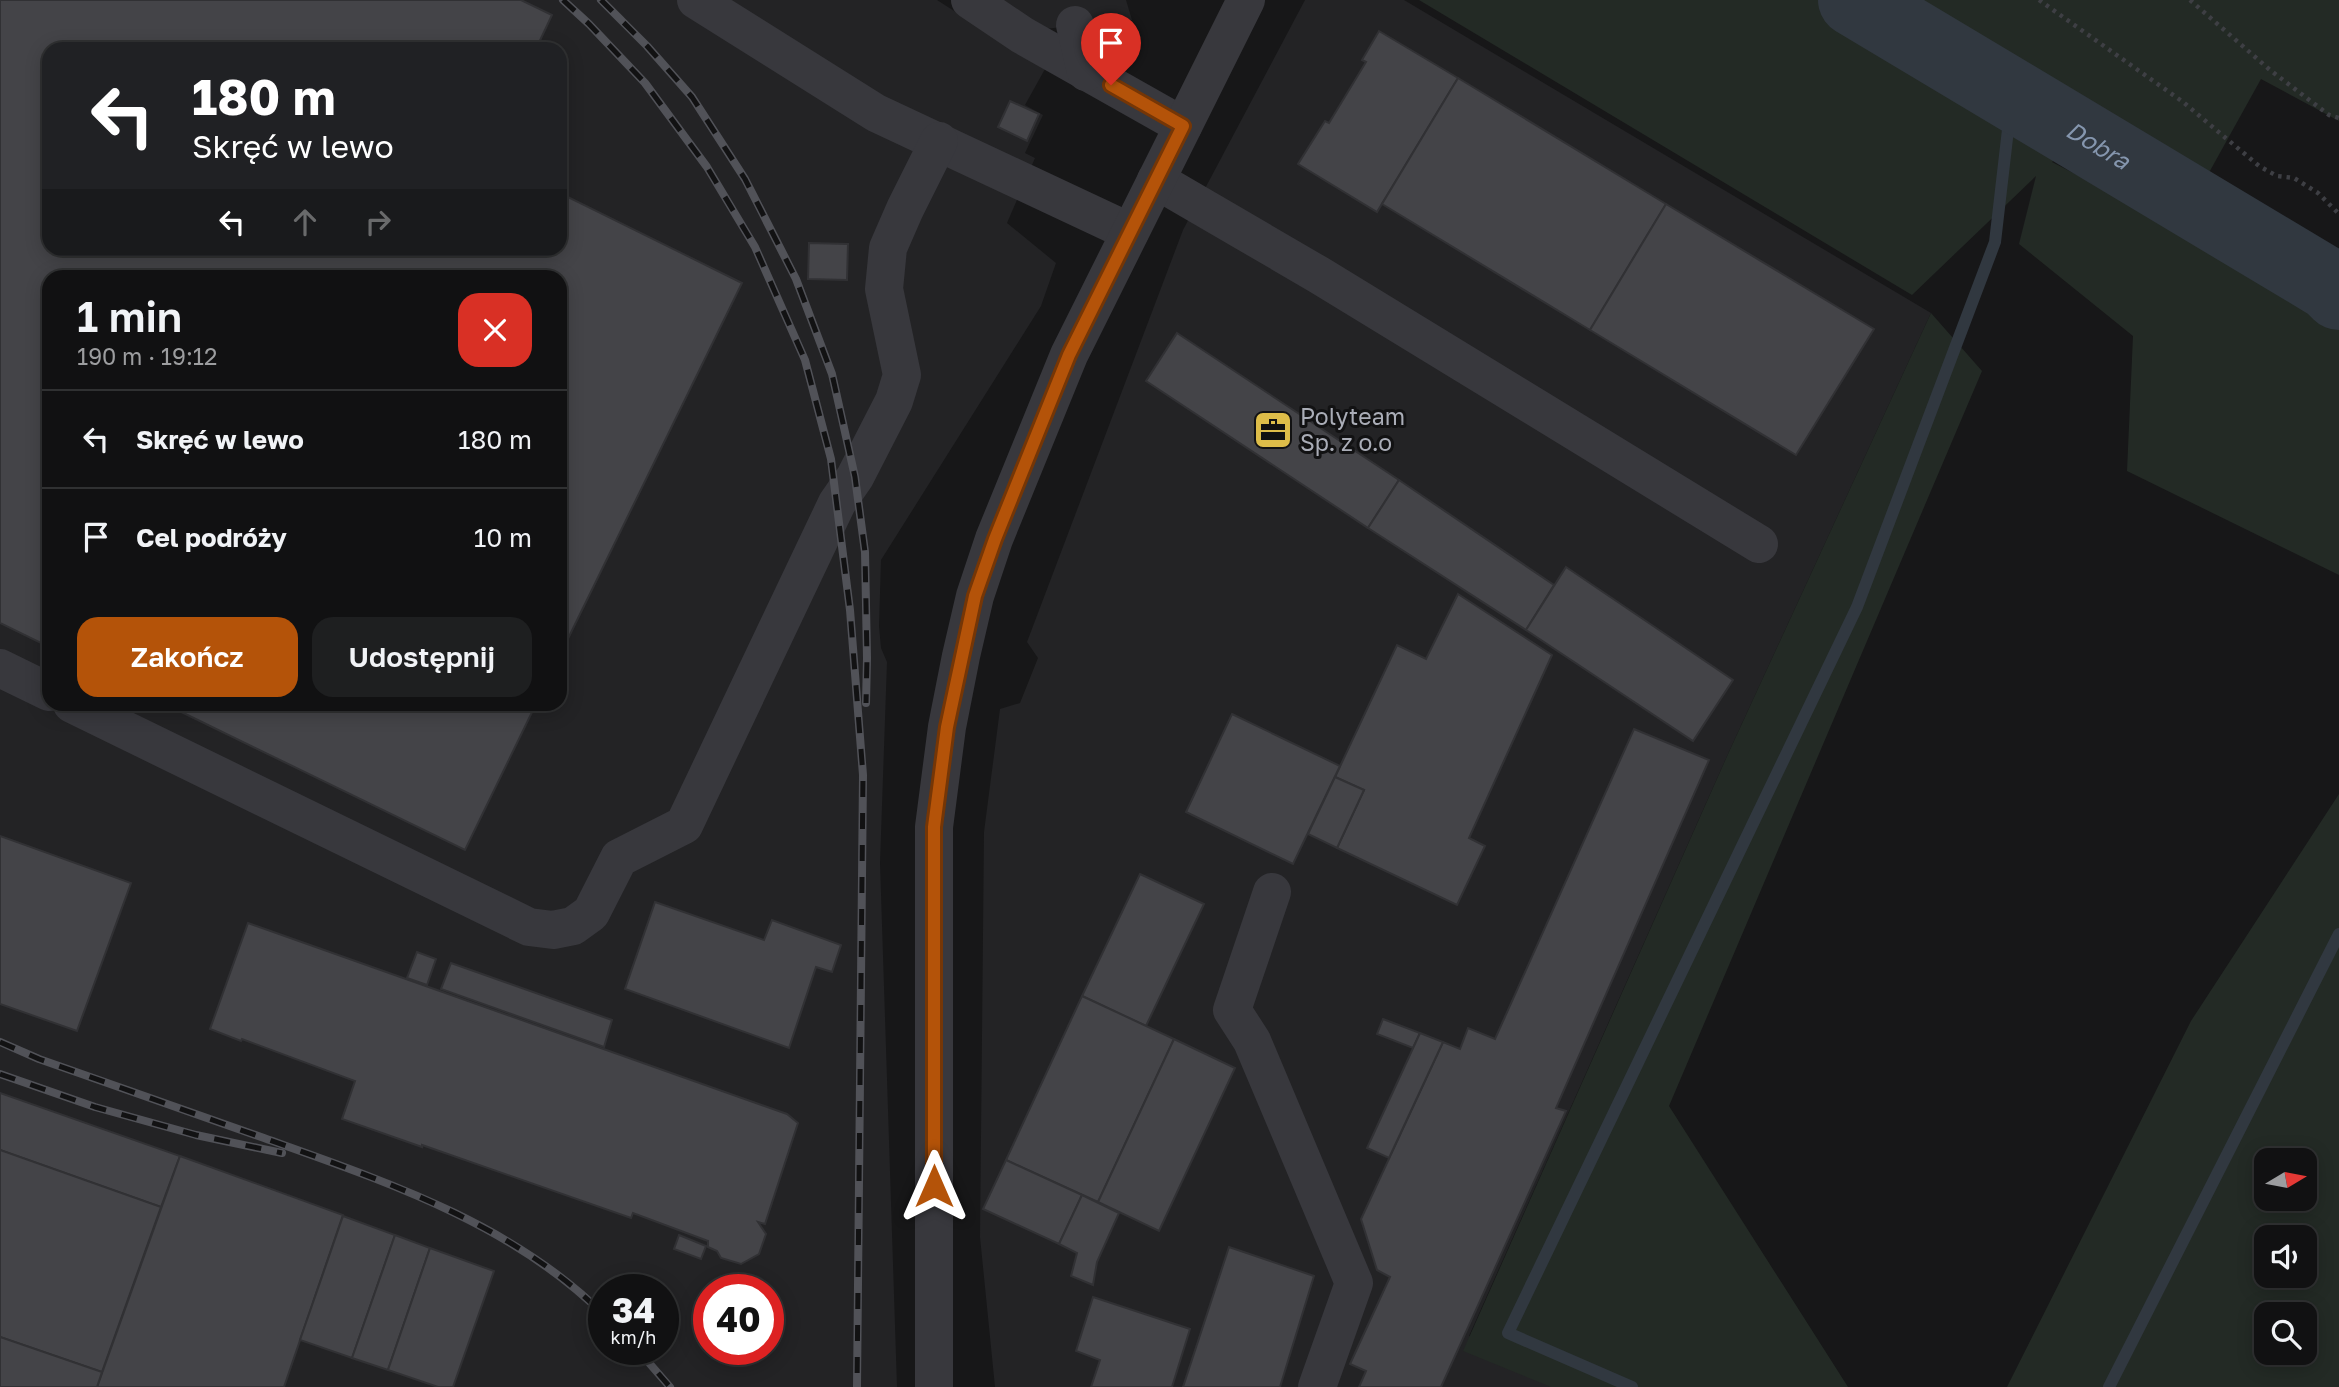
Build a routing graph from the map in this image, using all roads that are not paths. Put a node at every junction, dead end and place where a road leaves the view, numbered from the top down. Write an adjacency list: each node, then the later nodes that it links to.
1 (696, 0): 7 (street)
2 (970, 0): 5 (street)
3 (1246, 0): 6 (street)
4 (1075, 25): 5 (street)
5 (1086, 72): 6 (street)
6 (1183, 126): 8 (street)
7 (939, 141): 9 (street); 13 (street)
8 (1156, 180): 9 (street); 10 (street)
9 (1130, 232): 15 (street)
10 (1759, 544)
11 (0, 668): 12 (street)
12 (42, 689)
13 (86, 711)
14 (1272, 892): 16 (street)
15 (934, 1387)
16 (1317, 1387)

